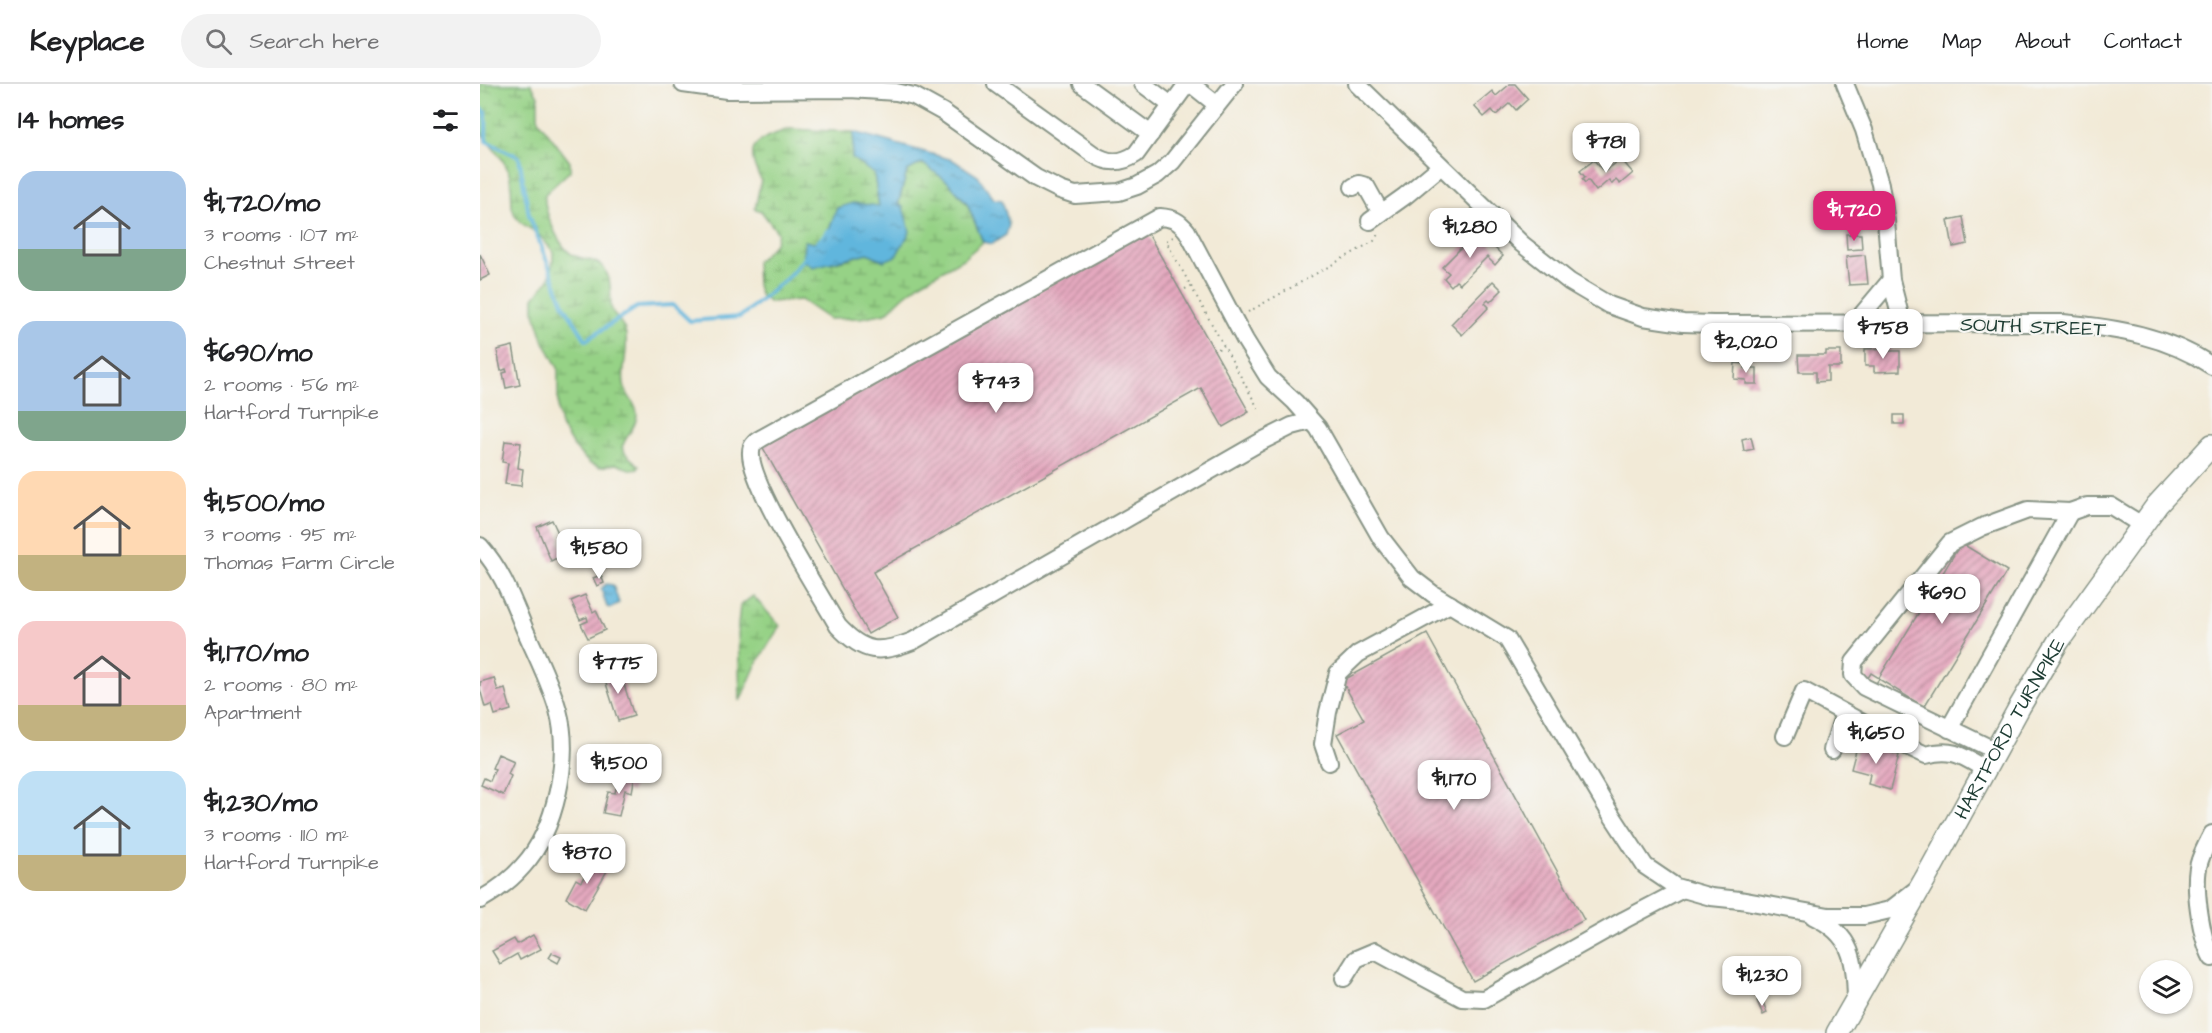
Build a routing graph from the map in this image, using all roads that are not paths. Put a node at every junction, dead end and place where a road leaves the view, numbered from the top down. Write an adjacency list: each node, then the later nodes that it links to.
1 (683, 84): 10 (street)
2 (996, 84): 12 (street)
3 (1082, 84): 12 (street)
4 (1143, 84): 11 (street)
5 (1186, 84): 11 (street)
6 (1191, 84): 10 (street)
7 (1234, 84): 10 (street)
8 (1357, 84): 13 (street, SOUTH STREET)
9 (1845, 84): 15 (street)
10 (1216, 104)
11 (1172, 105): 12 (street)
12 (1151, 134)
13 (1441, 166): 14 (street); 16 (street, SOUTH STREET)
14 (1353, 187)
15 (1891, 280): 16 (street); 17 (street)
16 (1855, 323): 17 (street, SOUTH STREET)
17 (1902, 323): 18 (street, SOUTH STREET)
18 (2212, 366)
19 (1311, 421): 19 (street); 24 (street)
20 (2212, 445): 22 (main road, HARTFORD TURNPIKE)
21 (2070, 512): 22 (street); 26 (street); 26 (street)
22 (2142, 525): 29 (main road, HARTFORD TURNPIKE)
23 (480, 546): 34 (street)
24 (1450, 604): 30 (street); 33 (street)
25 (1845, 713): 27 (street); 28 (street); 29 (street)
26 (1949, 729): 29 (street)
27 (1785, 736)
28 (1832, 750)
29 (1991, 761): 32 (main road, HARTFORD TURNPIKE)
30 (1329, 762)
31 (2212, 834): 36 (street)
32 (1922, 885): 35 (street); 38 (main road, HARTFORD TURNPIKE)
33 (1683, 890): 35 (street); 37 (street)
34 (480, 900)
35 (1804, 912): 38 (street)
36 (2212, 958)
37 (1344, 978)
38 (1856, 1000): 39 (main road, HARTFORD TURNPIKE)
39 (1837, 1033)

